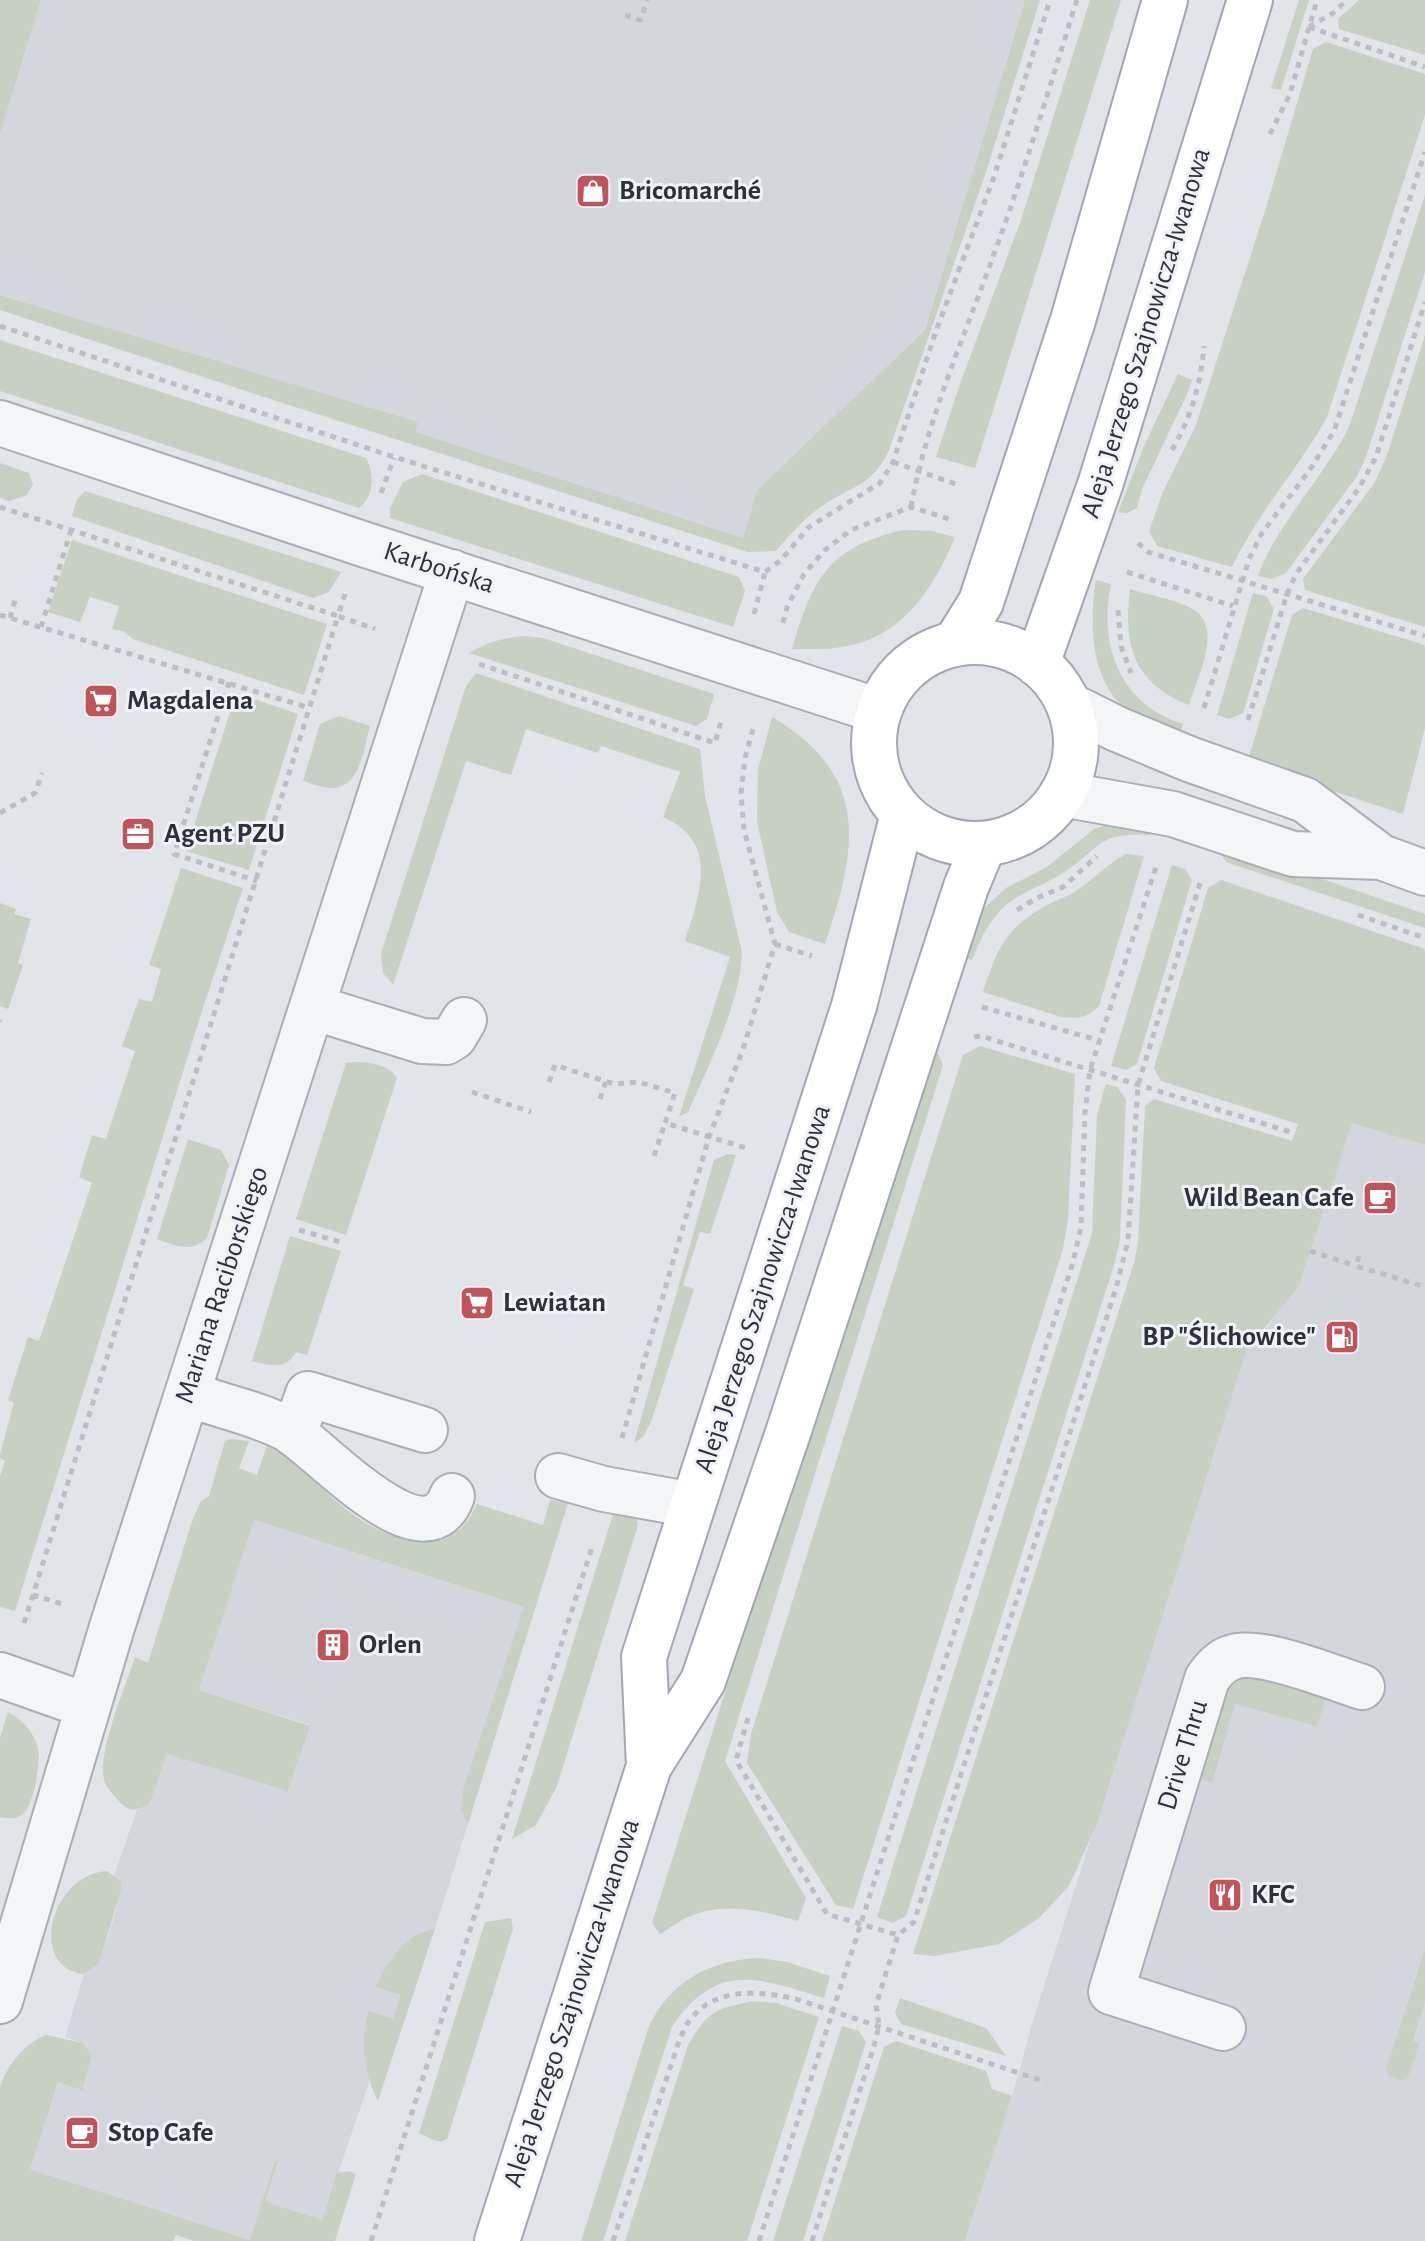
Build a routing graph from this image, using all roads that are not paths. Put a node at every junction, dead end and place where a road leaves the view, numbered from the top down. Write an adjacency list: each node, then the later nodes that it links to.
1 (1165, 0): 5 (main road)
2 (1250, 0): 6 (main road, Aleja Jerzego Szajnowicza-Iwanowa)
3 (0, 423): 4 (street, Karbońska)
4 (452, 572): 8 (street, Karbońska); 14 (street, Mariana Raciborskiego)
5 (955, 644): 6 (main road); 8 (main road)
6 (1037, 664): 7 (main road)
7 (1069, 705): 9 (main road); 12 (street)
8 (879, 711): 10 (main road)
9 (1062, 794): 11 (main road); 12 (street)
10 (903, 814): 11 (main road); 21 (main road, Aleja Jerzego Szajnowicza-Iwanowa)
11 (984, 844): 25 (main road, Aleja Jerzego Szajnowicza-Iwanowa)
12 (1381, 857): 13 (street)
13 (1425, 873)
14 (312, 1007): 15 (street); 16 (street, Mariana Raciborskiego)
15 (464, 1020)
16 (188, 1394): 18 (street); 24 (street, Mariana Raciborskiego)
17 (425, 1430): 18 (street)
18 (294, 1434): 20 (street)
19 (558, 1476): 21 (street)
20 (452, 1496)
21 (693, 1505): 25 (main road, Aleja Jerzego Szajnowicza-Iwanowa)
22 (0, 1675): 24 (street)
23 (1362, 1687): 27 (street, Drive Thru)
24 (88, 1706): 26 (street, Mariana Raciborskiego)
25 (649, 1766): 28 (main road, Aleja Jerzego Szajnowicza-Iwanowa)
26 (0, 2001)
27 (1223, 2028)
28 (497, 2241)

